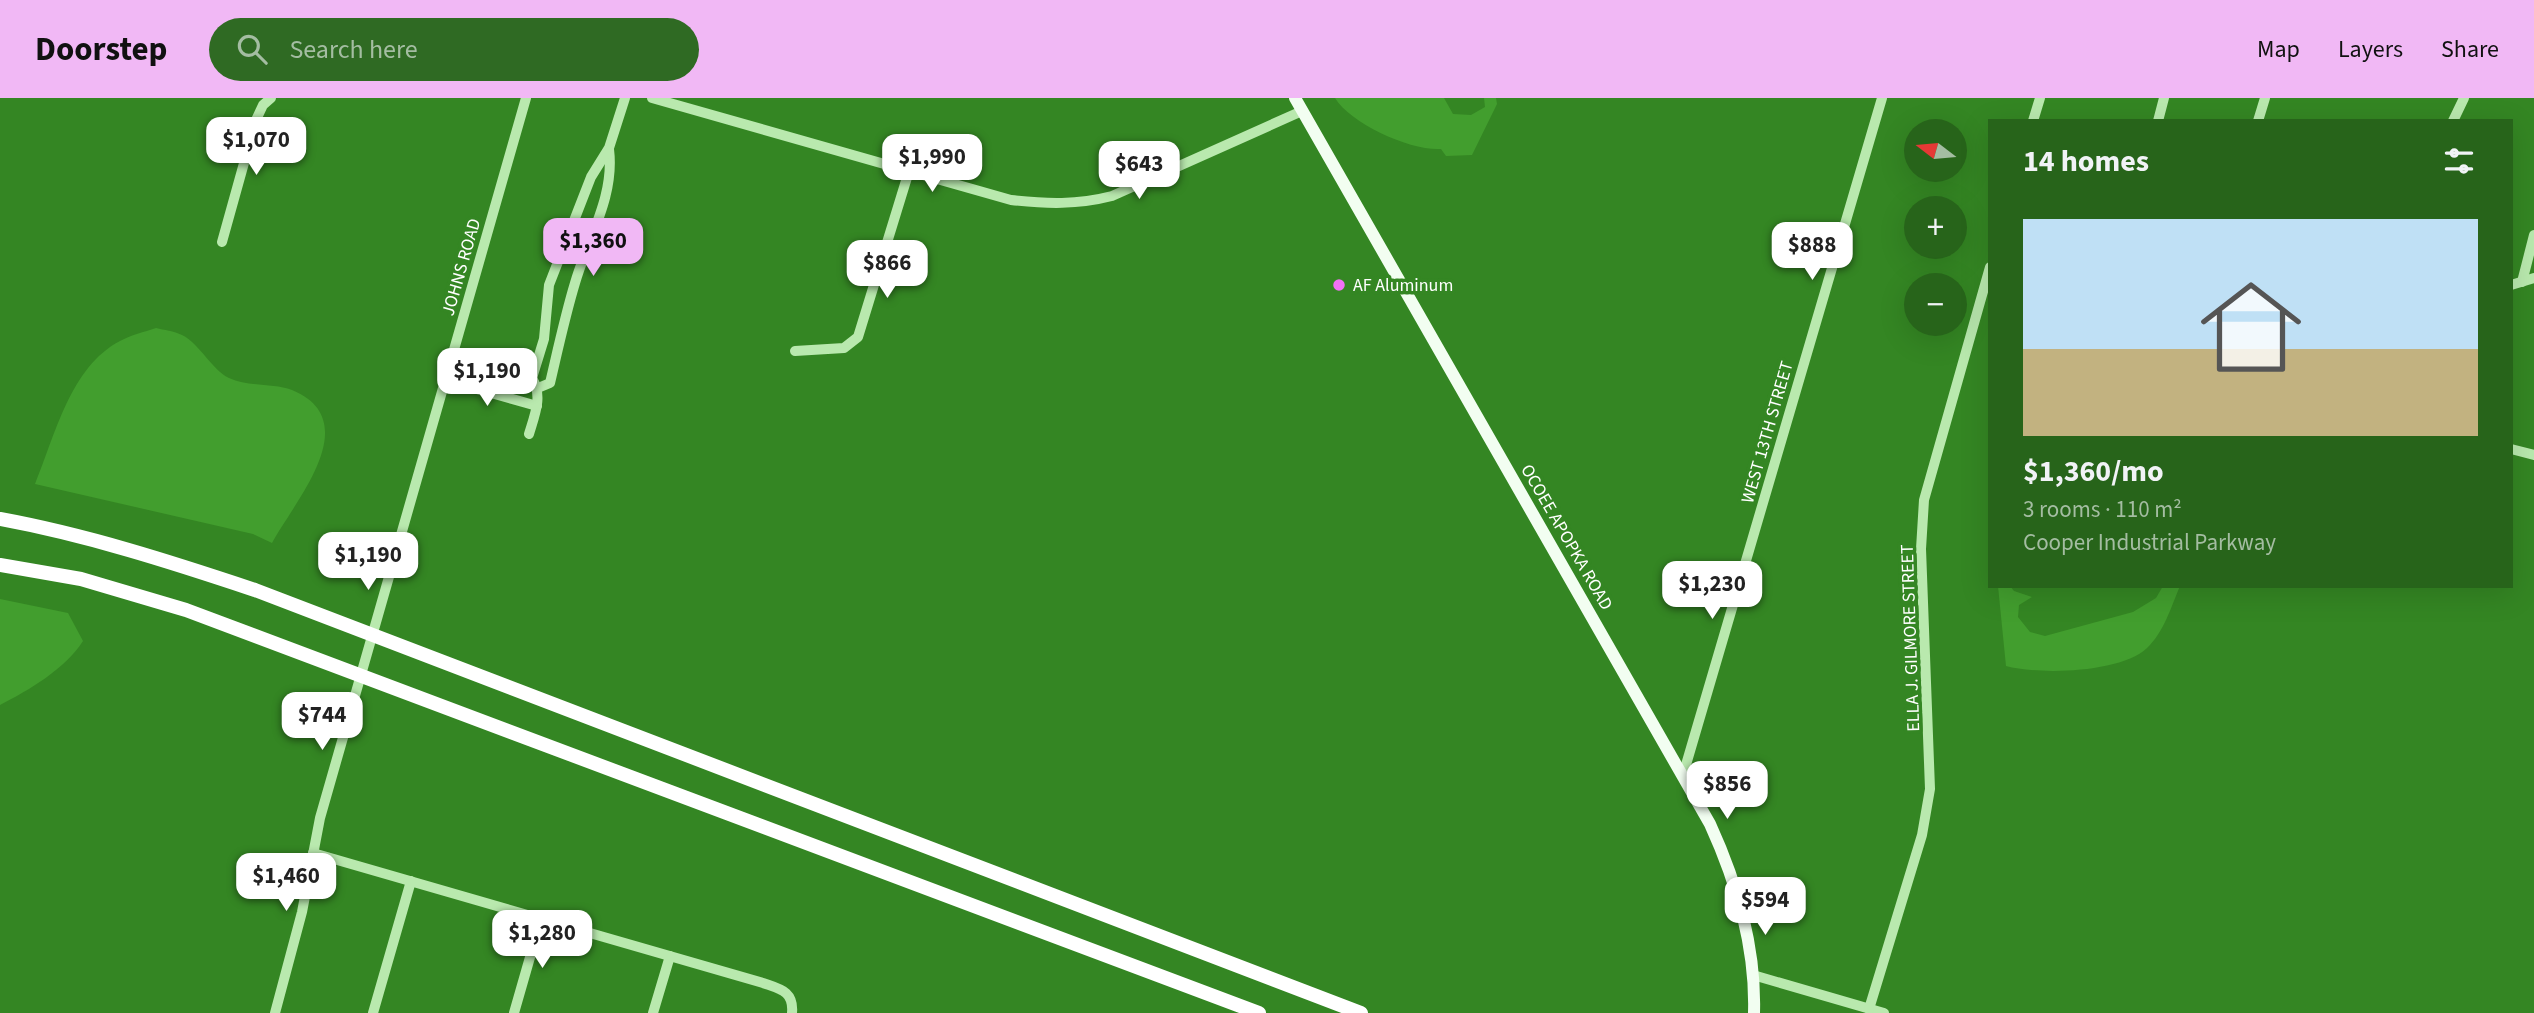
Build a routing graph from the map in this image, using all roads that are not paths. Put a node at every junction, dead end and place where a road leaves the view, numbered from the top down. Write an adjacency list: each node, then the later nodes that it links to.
1 (271, 98): 19 (street)
2 (526, 98): 24 (street, JOHNS ROAD)
3 (625, 98): 16 (street)
4 (652, 98): 17 (street)
5 (1295, 98): 11 (main road, OCOEE APOPKA ROAD)
6 (1882, 98): 32 (street, WEST 13TH STREET)
7 (2040, 98): 12 (street)
8 (2164, 98): 13 (street)
9 (2265, 98): 14 (street)
10 (2465, 98): 15 (street)
11 (1302, 111): 17 (street); 32 (main road, OCOEE APOPKA ROAD)
12 (2034, 119)
13 (2159, 119)
14 (2259, 119)
15 (2454, 119)
16 (609, 148): 25 (street); 25 (street)
17 (909, 171): 23 (street)
18 (2534, 235): 22 (street)
19 (222, 243)
20 (1988, 274): 38 (street, ELLA J. GILMORE STREET)
21 (2534, 278): 22 (street)
22 (2516, 284)
23 (796, 351)
24 (445, 380): 26 (street); 33 (street, JOHNS ROAD)
25 (538, 388): 26 (street)
26 (537, 406): 27 (street)
27 (529, 434)
28 (2513, 450): 29 (street)
29 (2534, 455)
30 (0, 519): 45 (highway)
31 (0, 565): 44 (highway)
32 (1683, 775): 37 (main road, OCOEE APOPKA ROAD)
33 (313, 853): 34 (street); 39 (street, JOHNS ROAD)
34 (411, 881): 35 (street); 40 (street)
35 (541, 919): 36 (street); 41 (street)
36 (670, 956): 42 (street); 43 (street)
37 (1753, 975): 38 (street); 46 (main road, OCOEE APOPKA ROAD)
38 (1869, 1009): 47 (street)
39 (275, 1013)
40 (373, 1013)
41 (514, 1013)
42 (653, 1013)
43 (792, 1013)
44 (1259, 1013)
45 (1361, 1013)
46 (1754, 1013)
47 (1884, 1013)

